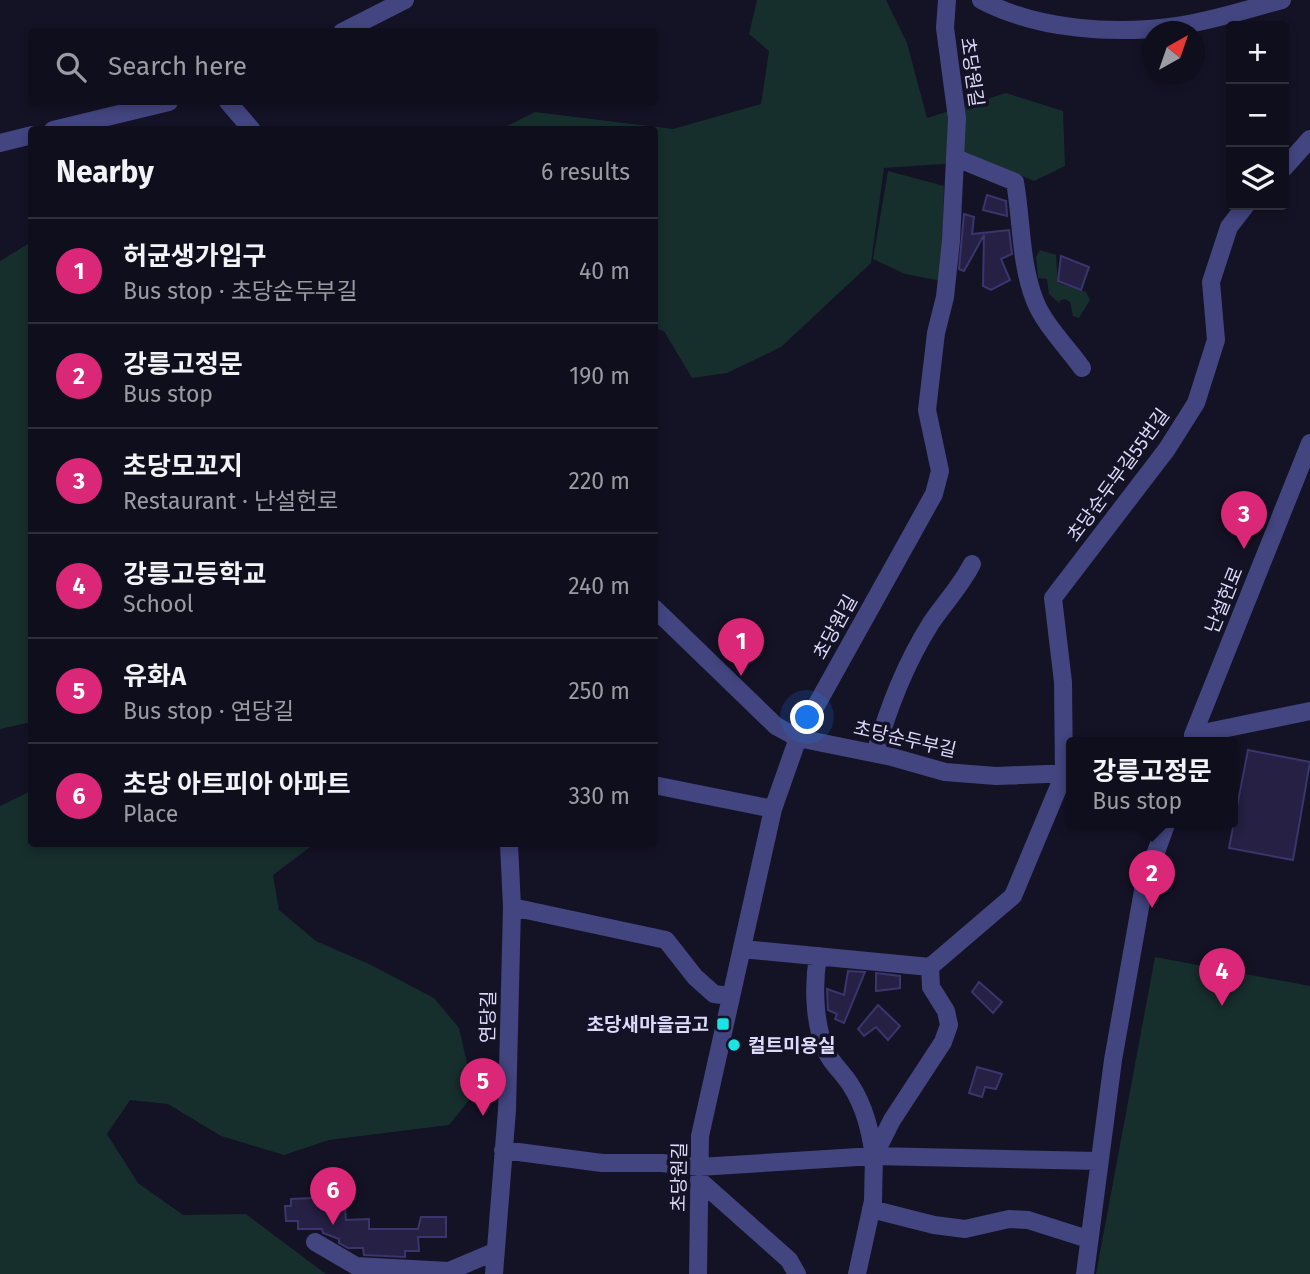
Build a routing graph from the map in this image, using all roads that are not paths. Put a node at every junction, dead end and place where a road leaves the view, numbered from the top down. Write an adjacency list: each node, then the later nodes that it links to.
1 (405, 0): 5 (street)
2 (947, 0): 13 (street, 초당원길)
3 (981, 0): 4 (street)
4 (1282, 0)
5 (350, 28)
6 (157, 105): 8 (street)
7 (230, 105): 9 (street)
8 (70, 126)
9 (248, 126)
10 (28, 136): 12 (street)
11 (1310, 139): 14 (street)
12 (0, 143)
13 (956, 158): 16 (street); 24 (street, 초당원길)
14 (1289, 162)
15 (1242, 210): 21 (street, 초당순두부길55번길)
16 (1082, 368)
17 (1310, 443): 22 (street, 난설헌로)
18 (972, 564): 25 (street)
19 (658, 612): 24 (street, 초당순두부길)
20 (1310, 711): 23 (street)
21 (1066, 737)
22 (1193, 737)
23 (1197, 737)
24 (798, 738): 25 (street, 초당순두부길); 29 (street, 초당원길)
25 (875, 753): 26 (street, 초당순두부길)
26 (1066, 773)
27 (1066, 777): 35 (street)
28 (658, 786): 29 (street)
29 (773, 809): 33 (street, 초당원길)
30 (1165, 828): 39 (street)
31 (509, 847): 32 (street, 연당길)
32 (512, 907): 36 (street); 37 (street, 연당길)
33 (742, 949): 34 (street); 36 (street, 초당원길)
34 (818, 956): 35 (street); 38 (street)
35 (930, 967): 38 (street)
36 (730, 996): 40 (street, 초당원길)
37 (503, 1150): 40 (street); 44 (street, 연당길)
38 (874, 1156): 39 (street); 40 (street); 41 (street)
39 (1099, 1161): 42 (street)
40 (699, 1174): 46 (street, 초당원길); 47 (street)
41 (871, 1209): 42 (street); 48 (street)
42 (1088, 1239): 49 (street)
43 (315, 1242): 44 (street)
44 (494, 1252): 45 (street, 연당길)
45 (494, 1274)
46 (698, 1274)
47 (797, 1274)
48 (857, 1274)
49 (1085, 1274)

